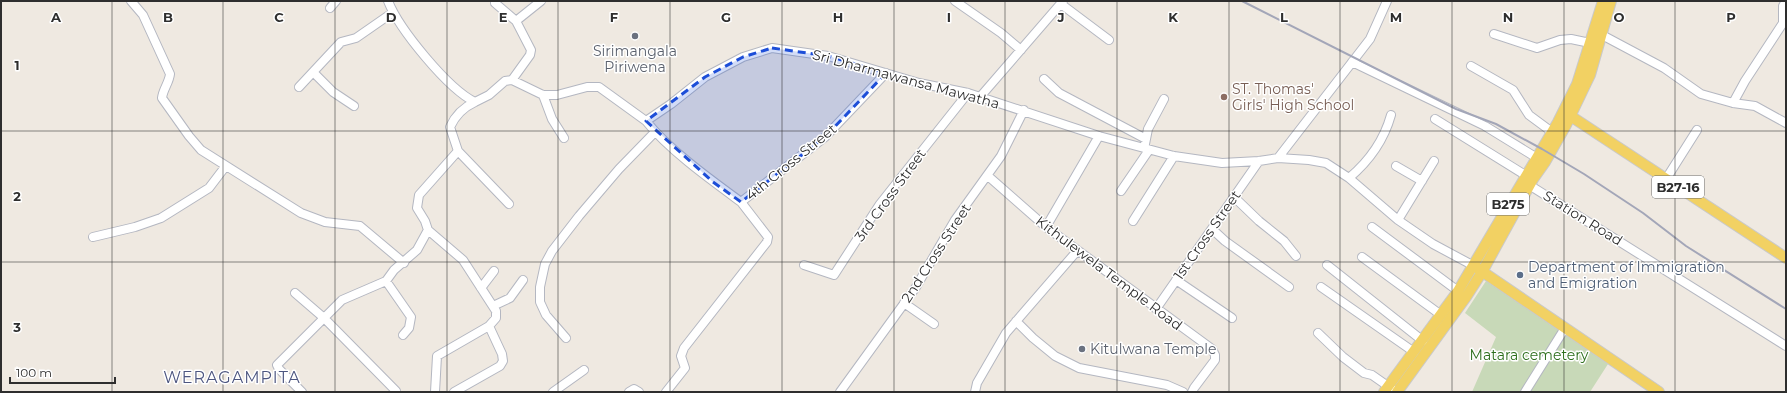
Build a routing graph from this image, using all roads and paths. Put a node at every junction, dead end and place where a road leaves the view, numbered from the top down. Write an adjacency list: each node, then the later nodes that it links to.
1 (130, 1): 54 (street)
2 (336, 1): 12 (street)
3 (388, 1): 13 (street)
4 (541, 1): 14 (street)
5 (955, 1): 19 (street)
6 (1387, 1): 20 (street)
7 (1603, 1): 18 (main road, B275)
8 (1611, 1): 16 (main road, B275)
9 (1786, 1): 32 (street)
10 (1062, 2): 17 (street); 19 (street)
11 (495, 3): 14 (street)
12 (330, 8)
13 (392, 12): 22 (street); 31 (street)
14 (516, 21): 25 (street)
15 (1494, 34): 18 (street)
16 (1602, 34): 32 (street); 35 (main road, B275)
17 (1110, 40)
18 (1590, 43): 35 (main road, B275)
19 (1021, 50): 29 (street)
20 (1352, 62): 49 (street); 50 (street)
21 (1471, 66): 42 (street)
22 (313, 72): 26 (street); 33 (street)
23 (886, 73): 27 (street, Sri Dharmawansa Mawatha); 38 (street, Sri Dharmawansa Mawatha); 62 (street, 4th Cross Street)
24 (1044, 79): 45 (street)
25 (512, 80): 28 (street); 31 (street)
26 (299, 87)
27 (968, 93): 29 (street, Sri Dharmawansa Mawatha); 76 (street, 3rd Cross Street)
28 (543, 95): 38 (street); 44 (street)
29 (980, 97): 34 (street, Sri Dharmawansa Mawatha)
30 (1164, 99): 45 (street)
31 (475, 102): 47 (street)
32 (1733, 103): 39 (street)
33 (354, 106)
34 (1024, 110): 43 (street, Sri Dharmawansa Mawatha); 55 (street, 2nd Cross Street)
35 (1567, 114): 42 (main road, B275); 57 (main road, B27-16); 58 (main road, B275)
36 (1391, 115): 56 (street)
37 (1435, 119): 58 (street, Station Road)
38 (646, 121): 41 (street)
39 (1786, 123)
40 (1697, 130): 57 (street)
41 (655, 132): 62 (street); 100 (street)
42 (1552, 132): 50 (main road, B275)
43 (1099, 136): 46 (street, Sri Dharmawansa Mawatha); 66 (street)
44 (564, 138)
45 (1146, 139): 46 (street)
46 (1146, 149): 48 (street, Sri Dharmawansa Mawatha); 60 (street)
47 (458, 151): 63 (street); 69 (street)
48 (1174, 156): 51 (street, Sri Dharmawansa Mawatha); 65 (street)
49 (1278, 158): 51 (street, Sri Dharmawansa Mawatha); 56 (street, Sri Dharmawansa Mawatha)
50 (1537, 158): 58 (main road, B275)
51 (1258, 161): 61 (street, 1st Cross Street)
52 (1434, 161): 59 (street)
53 (1396, 166): 59 (street)
54 (225, 167): 70 (street); 75 (street)
55 (988, 176): 66 (street, Kithulewela Temple Road); 88 (street, 2nd Cross Street)
56 (1349, 178): 64 (street, Sri Dharmawansa Mawatha)
57 (1666, 179): 74 (main road, B27-16)
58 (1527, 180): 78 (main road, B275); 102 (street, Station Road)
59 (1422, 181): 64 (street)
60 (1121, 191)
61 (1234, 196): 68 (street, 1st Cross Street); 72 (street)
62 (741, 202): 114 (street, 4th Cross Street)
63 (509, 204)
64 (1398, 220): 78 (street, Sri Dharmawansa Mawatha)
65 (1134, 221)
66 (1046, 227): 71 (street, Kithulewela Temple Road)
67 (1372, 227): 86 (street)
68 (1212, 229): 81 (street, 1st Cross Street); 83 (street)
69 (428, 230): 75 (street); 85 (street)
70 (93, 237)
71 (1077, 251): 90 (street, Kithulewela Temple Road); 94 (street)
72 (1296, 256)
73 (1362, 257): 91 (street)
74 (1786, 258)
75 (404, 263): 82 (street)
76 (804, 265)
77 (1327, 265): 101 (street)
78 (1478, 269): 86 (main road, B275); 97 (main road); 105 (main road, B275)
79 (494, 271): 85 (street)
80 (523, 280): 89 (street)
81 (1176, 280): 90 (street, 1st Cross Street); 93 (street)
82 (386, 281): 92 (street); 99 (street)
83 (1289, 287)
84 (1321, 287): 103 (street)
85 (481, 288): 89 (street)
86 (1458, 291): 91 (main road, B275)
87 (295, 293): 92 (street)
88 (904, 303): 95 (street); 115 (street, 2nd Cross Street)
89 (493, 306): 96 (street)
90 (1156, 309): 118 (street, Kithulewela Temple Road)
91 (1441, 315): 101 (main road, B275)
92 (324, 318): 107 (street); 108 (street)
93 (1232, 318)
94 (1016, 321): 116 (street); 117 (street)
95 (934, 324)
96 (489, 326): 109 (street); 110 (street)
97 (1565, 328): 106 (main road); 119 (street)
98 (1318, 333): 105 (street)
99 (403, 336)
100 (566, 338)
101 (1422, 341): 103 (main road, B275)
102 (1786, 346)
103 (1414, 352): 105 (main road, B275)
104 (584, 370): 111 (street)
105 (1392, 391)
106 (1656, 391)
107 (302, 392)
108 (396, 392)
109 (435, 392)
110 (454, 392)
111 (553, 392)
112 (629, 392): 113 (street)
113 (639, 392)
114 (666, 392)
115 (840, 392)
116 (975, 392)
117 (1183, 392)
118 (1192, 392)
119 (1525, 392)

